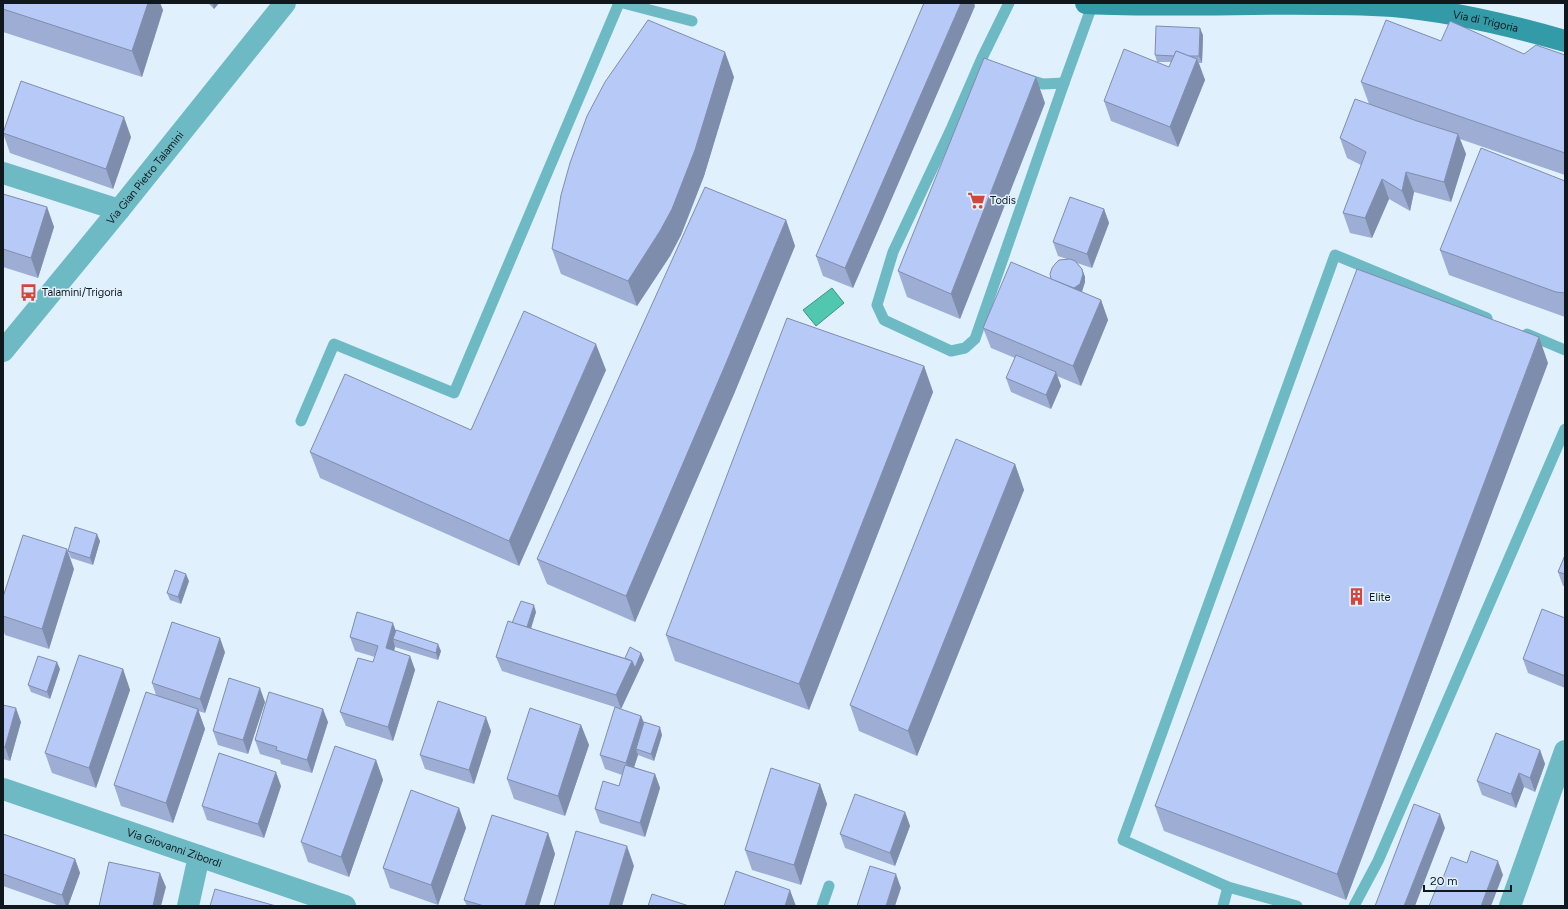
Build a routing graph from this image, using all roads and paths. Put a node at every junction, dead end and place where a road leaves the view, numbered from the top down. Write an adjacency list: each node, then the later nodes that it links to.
1 (285, 3): 16 (street, Via Gian Pietro Talamini)
2 (620, 3): 21 (lane)
3 (623, 3): 9 (lane)
4 (1009, 3): 11 (lane)
5 (1086, 3): 6 (street, Via di Trigoria)
6 (1093, 3): 7 (street, Via di Trigoria); 14 (lane)
7 (1116, 3): 8 (street, Via di Trigoria)
8 (1394, 5): 10 (street, Via di Trigoria)
9 (692, 22)
10 (1565, 41)
11 (982, 58): 12 (lane); 14 (lane)
12 (992, 66)
13 (1010, 74): 14 (lane)
14 (1064, 83)
15 (3, 173): 16 (street)
16 (119, 210): 20 (street, Via Gian Pietro Talamini)
17 (1500, 324): 27 (lane)
18 (1515, 329): 19 (lane)
19 (1565, 350)
20 (3, 351)
21 (301, 421)
22 (1565, 429): 33 (lane)
23 (1565, 751): 34 (street)
24 (3, 790): 25 (street, Via Giovanni Zibordi)
25 (199, 856): 28 (street); 29 (street, Via Giovanni Zibordi)
26 (829, 886): 30 (lane)
27 (1228, 887): 31 (lane); 32 (lane)
28 (188, 906)
29 (345, 906)
30 (822, 906)
31 (1223, 906)
32 (1297, 906)
33 (1354, 906)
34 (1510, 906)

